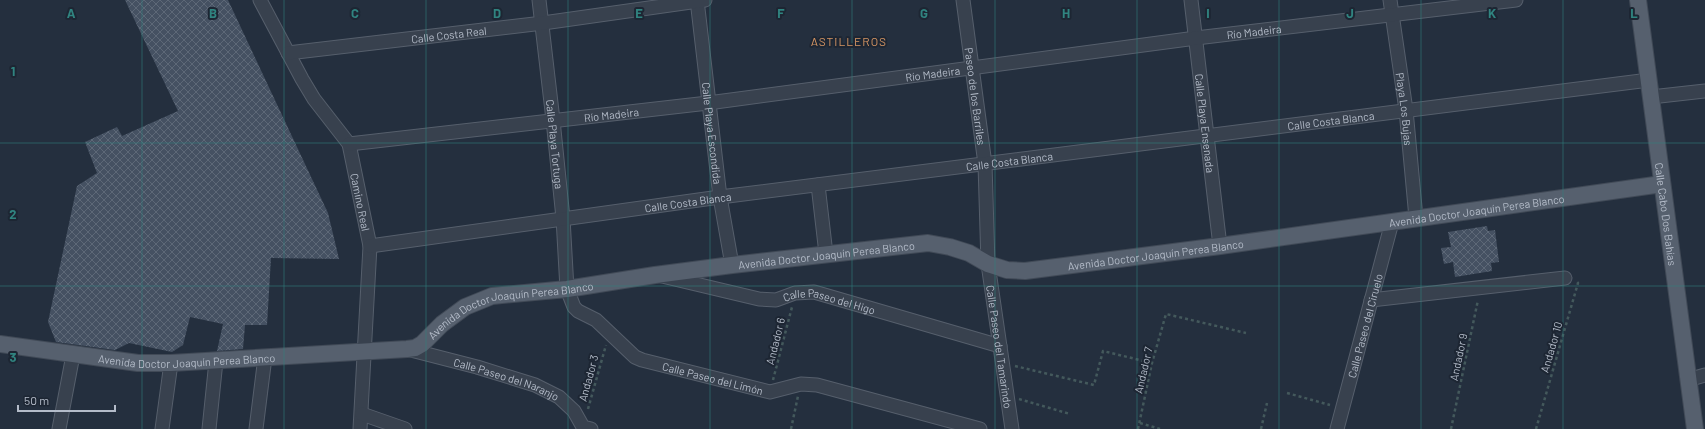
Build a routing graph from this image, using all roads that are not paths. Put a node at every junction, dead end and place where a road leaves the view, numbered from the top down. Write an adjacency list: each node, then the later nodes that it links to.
1 (260, 0): 12 (street, Camino Real)
2 (539, 0): 10 (street, Calle Playa Tortuga)
3 (700, 0): 10 (street, Calle Costa Real); 17 (street, Calle Playa Escondida)
4 (963, 0): 13 (street, Paseo de los Barriles)
5 (1191, 0): 11 (street, Calle Playa Ensenada)
6 (1390, 0): 9 (street, Playa Los Bujas)
7 (1516, 0): 9 (street, Río Madeira)
8 (1638, 0): 14 (main road, Calle Cabo Dos Bahías)
9 (1391, 14): 11 (street, Río Madeira); 18 (street, Playa Los Bujas)
10 (542, 23): 12 (street, Calle Costa Real); 19 (street, Calle Playa Tortuga)
11 (1196, 38): 13 (street, Río Madeira); 20 (street, Calle Playa Ensenada)
12 (288, 53): 21 (street, Camino Real)
13 (973, 67): 17 (street, Río Madeira); 22 (street, Paseo de los Barriles)
14 (1649, 80): 16 (main road, Calle Cabo Dos Bahías); 18 (street, Calle Costa Blanca)
15 (1705, 91): 16 (street)
16 (1651, 97): 23 (main road, Calle Cabo Dos Bahías)
17 (708, 103): 19 (street, Río Madeira); 25 (street, Calle Playa Escondida)
18 (1406, 110): 20 (street, Calle Costa Blanca); 27 (street, Playa Los Bujas)
19 (554, 120): 21 (street, Río Madeira); 26 (street, Calle Playa Tortuga)
20 (1208, 135): 22 (street, Calle Costa Blanca); 30 (street, Calle Playa Ensenada)
21 (349, 144): 29 (street, Camino Real)
22 (985, 164): 24 (street, Calle Costa Blanca); 32 (street, Paseo de los Barriles)
23 (1662, 184): 27 (main road, Avenida Doctor Joaquín Perea Blanco); 47 (main road, Calle Cabo Dos Bahías)
24 (818, 185): 25 (street, Calle Costa Blanca); 31 (street)
25 (720, 197): 26 (street, Calle Costa Blanca); 33 (street, Calle Playa Escondida)
26 (563, 218): 29 (street, Calle Costa Blanca); 36 (street, Calle Playa Tortuga)
27 (1416, 218): 28 (main road, Avenida Doctor Joaquín Perea Blanco)
28 (1392, 222): 30 (main road, Avenida Doctor Joaquín Perea Blanco); 37 (street, Calle Paseo del Ciruelo)
29 (370, 246): 41 (street, Camino Real)
30 (1220, 246): 32 (main road, Avenida Doctor Joaquín Perea Blanco)
31 (826, 254): 32 (main road, Avenida Doctor Joaquín Perea Blanco); 33 (main road, Avenida Doctor Joaquín Perea Blanco)
32 (988, 264): 39 (street, Calle Paseo del Tamarindo)
33 (732, 265): 34 (main road, Avenida Doctor Joaquín Perea Blanco)
34 (655, 275): 36 (main road, Avenida Doctor Joaquín Perea Blanco); 39 (street, Calle Paseo del Higo)
35 (1565, 278): 37 (street)
36 (567, 289): 40 (main road, Avenida Doctor Joaquín Perea Blanco); 56 (street, Calle Paseo del Limón)
37 (1370, 300): 58 (street, Calle Paseo del Ciruelo)
38 (0, 344): 42 (main road, Avenida Doctor Joaquín Perea Blanco)
39 (1000, 346): 57 (street, Calle Paseo del Tamarindo)
40 (407, 349): 41 (main road, Avenida Doctor Joaquín Perea Blanco); 49 (street, Calle Paseo del Naranjo)
41 (363, 353): 43 (main road, Avenida Doctor Joaquín Perea Blanco); 48 (street, Camino Real)
42 (73, 355): 45 (main road, Avenida Doctor Joaquín Perea Blanco); 50 (street)
43 (265, 357): 44 (main road, Avenida Doctor Joaquín Perea Blanco); 53 (street)
44 (216, 362): 45 (main road, Avenida Doctor Joaquín Perea Blanco); 52 (street)
45 (171, 363): 51 (street)
46 (1705, 375): 47 (street)
47 (1688, 380): 59 (main road, Calle Cabo Dos Bahías)
48 (362, 414): 54 (street, Camino Real); 55 (street)
49 (587, 428)
50 (59, 429)
51 (162, 429)
52 (209, 429)
53 (256, 429)
54 (360, 429)
55 (405, 429)
56 (980, 429)
57 (1012, 429)
58 (1337, 429)
59 (1694, 429)

